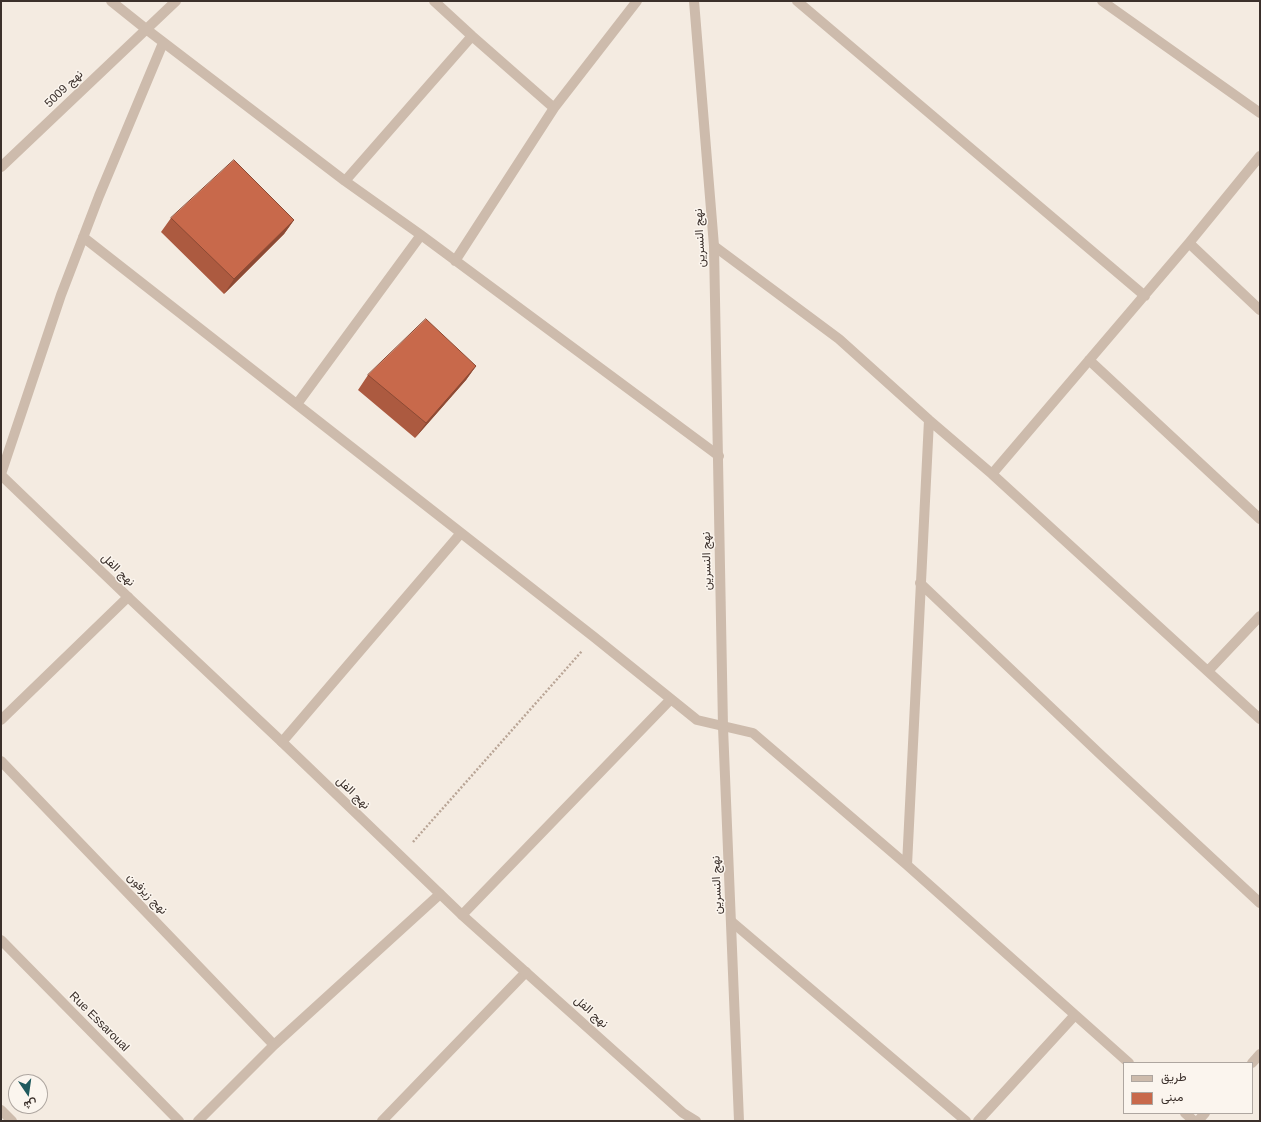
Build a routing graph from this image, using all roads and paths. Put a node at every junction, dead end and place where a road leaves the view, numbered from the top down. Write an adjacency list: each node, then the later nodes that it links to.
1 (111, 1): 8 (street)
2 (176, 1): 8 (street, نهج 5009)
3 (434, 1): 9 (street)
4 (637, 1): 11 (street)
5 (694, 1): 19 (street, نهج النسرين)
6 (797, 1): 21 (street)
7 (1102, 1): 12 (street)
8 (146, 29): 10 (street); 14 (street, نهج 5009)
9 (472, 36): 11 (street); 15 (street)
10 (163, 43): 15 (street); 17 (street)
11 (554, 108): 20 (street)
12 (1260, 113)
13 (1260, 156): 18 (street)
14 (1, 167)
15 (345, 181): 16 (street)
16 (421, 235): 20 (street); 24 (street)
17 (83, 237): 24 (street); 27 (street)
18 (1190, 243): 21 (street); 22 (street)
19 (714, 246): 25 (street); 26 (street, نهج النسرين)
20 (455, 261): 26 (street)
21 (1145, 296): 23 (street)
22 (1260, 310)
23 (1089, 360): 28 (street); 29 (street)
24 (297, 404): 30 (street)
25 (929, 420): 28 (street); 31 (street)
26 (719, 456): 39 (street, نهج النسرين)
27 (1, 474): 32 (street, نهج الفل)
28 (992, 474): 35 (street)
29 (1260, 519)
30 (460, 533): 34 (street); 40 (street)
31 (920, 583): 43 (street); 45 (street)
32 (128, 597): 38 (street); 40 (street, نهج الفل)
33 (1260, 616): 35 (street)
34 (594, 637): 36 (street); 42 (path)
35 (1208, 671): 37 (street)
36 (671, 699): 39 (street); 46 (street)
37 (1260, 719)
38 (1, 720)
39 (723, 726): 43 (street); 47 (street, نهج النسرين)
40 (282, 742): 42 (street, نهج الفل)
41 (1, 760): 51 (street, نهج زيزفون)
42 (400, 856): 44 (street, نهج الفل)
43 (907, 865): 50 (street)
44 (440, 894): 46 (street, نهج الفل); 51 (street)
45 (1260, 903)
46 (462, 915): 49 (street, نهج الفل)
47 (732, 922): 62 (street, نهج النسرين); 63 (street)
48 (1, 940): 58 (street, Rue Essaroual)
49 (526, 972): 60 (street); 61 (street, نهج الفل)
50 (1075, 1014): 53 (street); 64 (street)
51 (274, 1045): 59 (street)
52 (1260, 1054): 54 (street)
53 (1128, 1062)
54 (1253, 1062)
55 (1, 1110): 57 (street)
56 (1186, 1114): 65 (street)
57 (12, 1121)
58 (179, 1121)
59 (198, 1121)
60 (382, 1121)
61 (696, 1121)
62 (739, 1121)
63 (966, 1121)
64 (978, 1121)
65 (1194, 1121)

